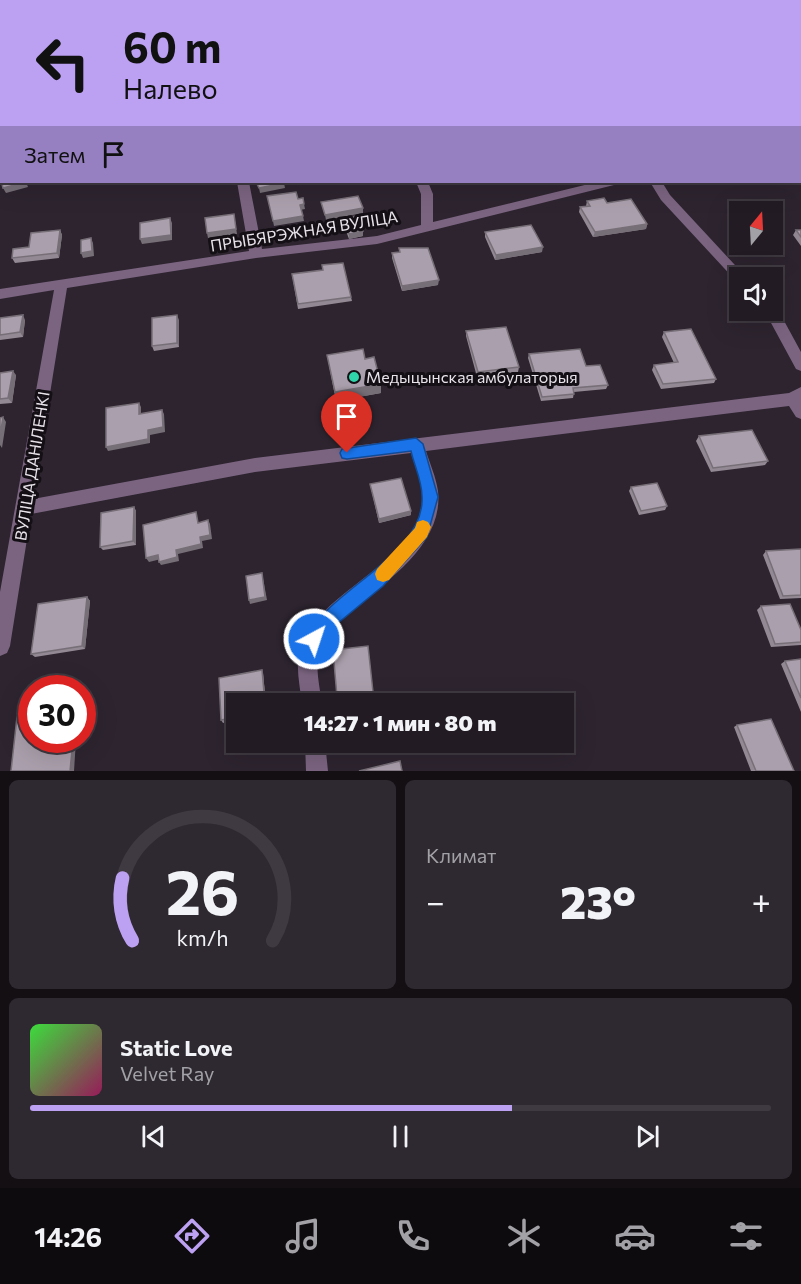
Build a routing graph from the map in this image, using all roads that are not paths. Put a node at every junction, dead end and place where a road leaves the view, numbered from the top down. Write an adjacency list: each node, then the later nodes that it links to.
1 (243, 183): 6 (street)
2 (422, 183): 5 (street)
3 (606, 183): 5 (street, ПРЫБЯРЭЖНАЯ ВУЛІЦА)
4 (657, 183): 7 (street)
5 (427, 227): 6 (street, ПРЫБЯРЭЖНАЯ ВУЛІЦА)
6 (256, 254): 8 (street, ПРЫБЯРЭЖНАЯ ВУЛІЦА)
7 (731, 267)
8 (61, 286): 9 (street, ПРЫБЯРЭЖНАЯ ВУЛІЦА); 15 (street, ВУЛІЦА ДАНІЛЕНКІ)
9 (0, 294)
10 (777, 321): 11 (street)
11 (801, 365)
12 (797, 396): 13 (street); 14 (street)
13 (801, 413)
14 (416, 444): 15 (street); 17 (street)
15 (26, 508): 16 (street, ВУЛІЦА ДАНІЛЕНКІ)
16 (0, 646)
17 (311, 693)
18 (316, 753): 19 (street)
19 (317, 771)

